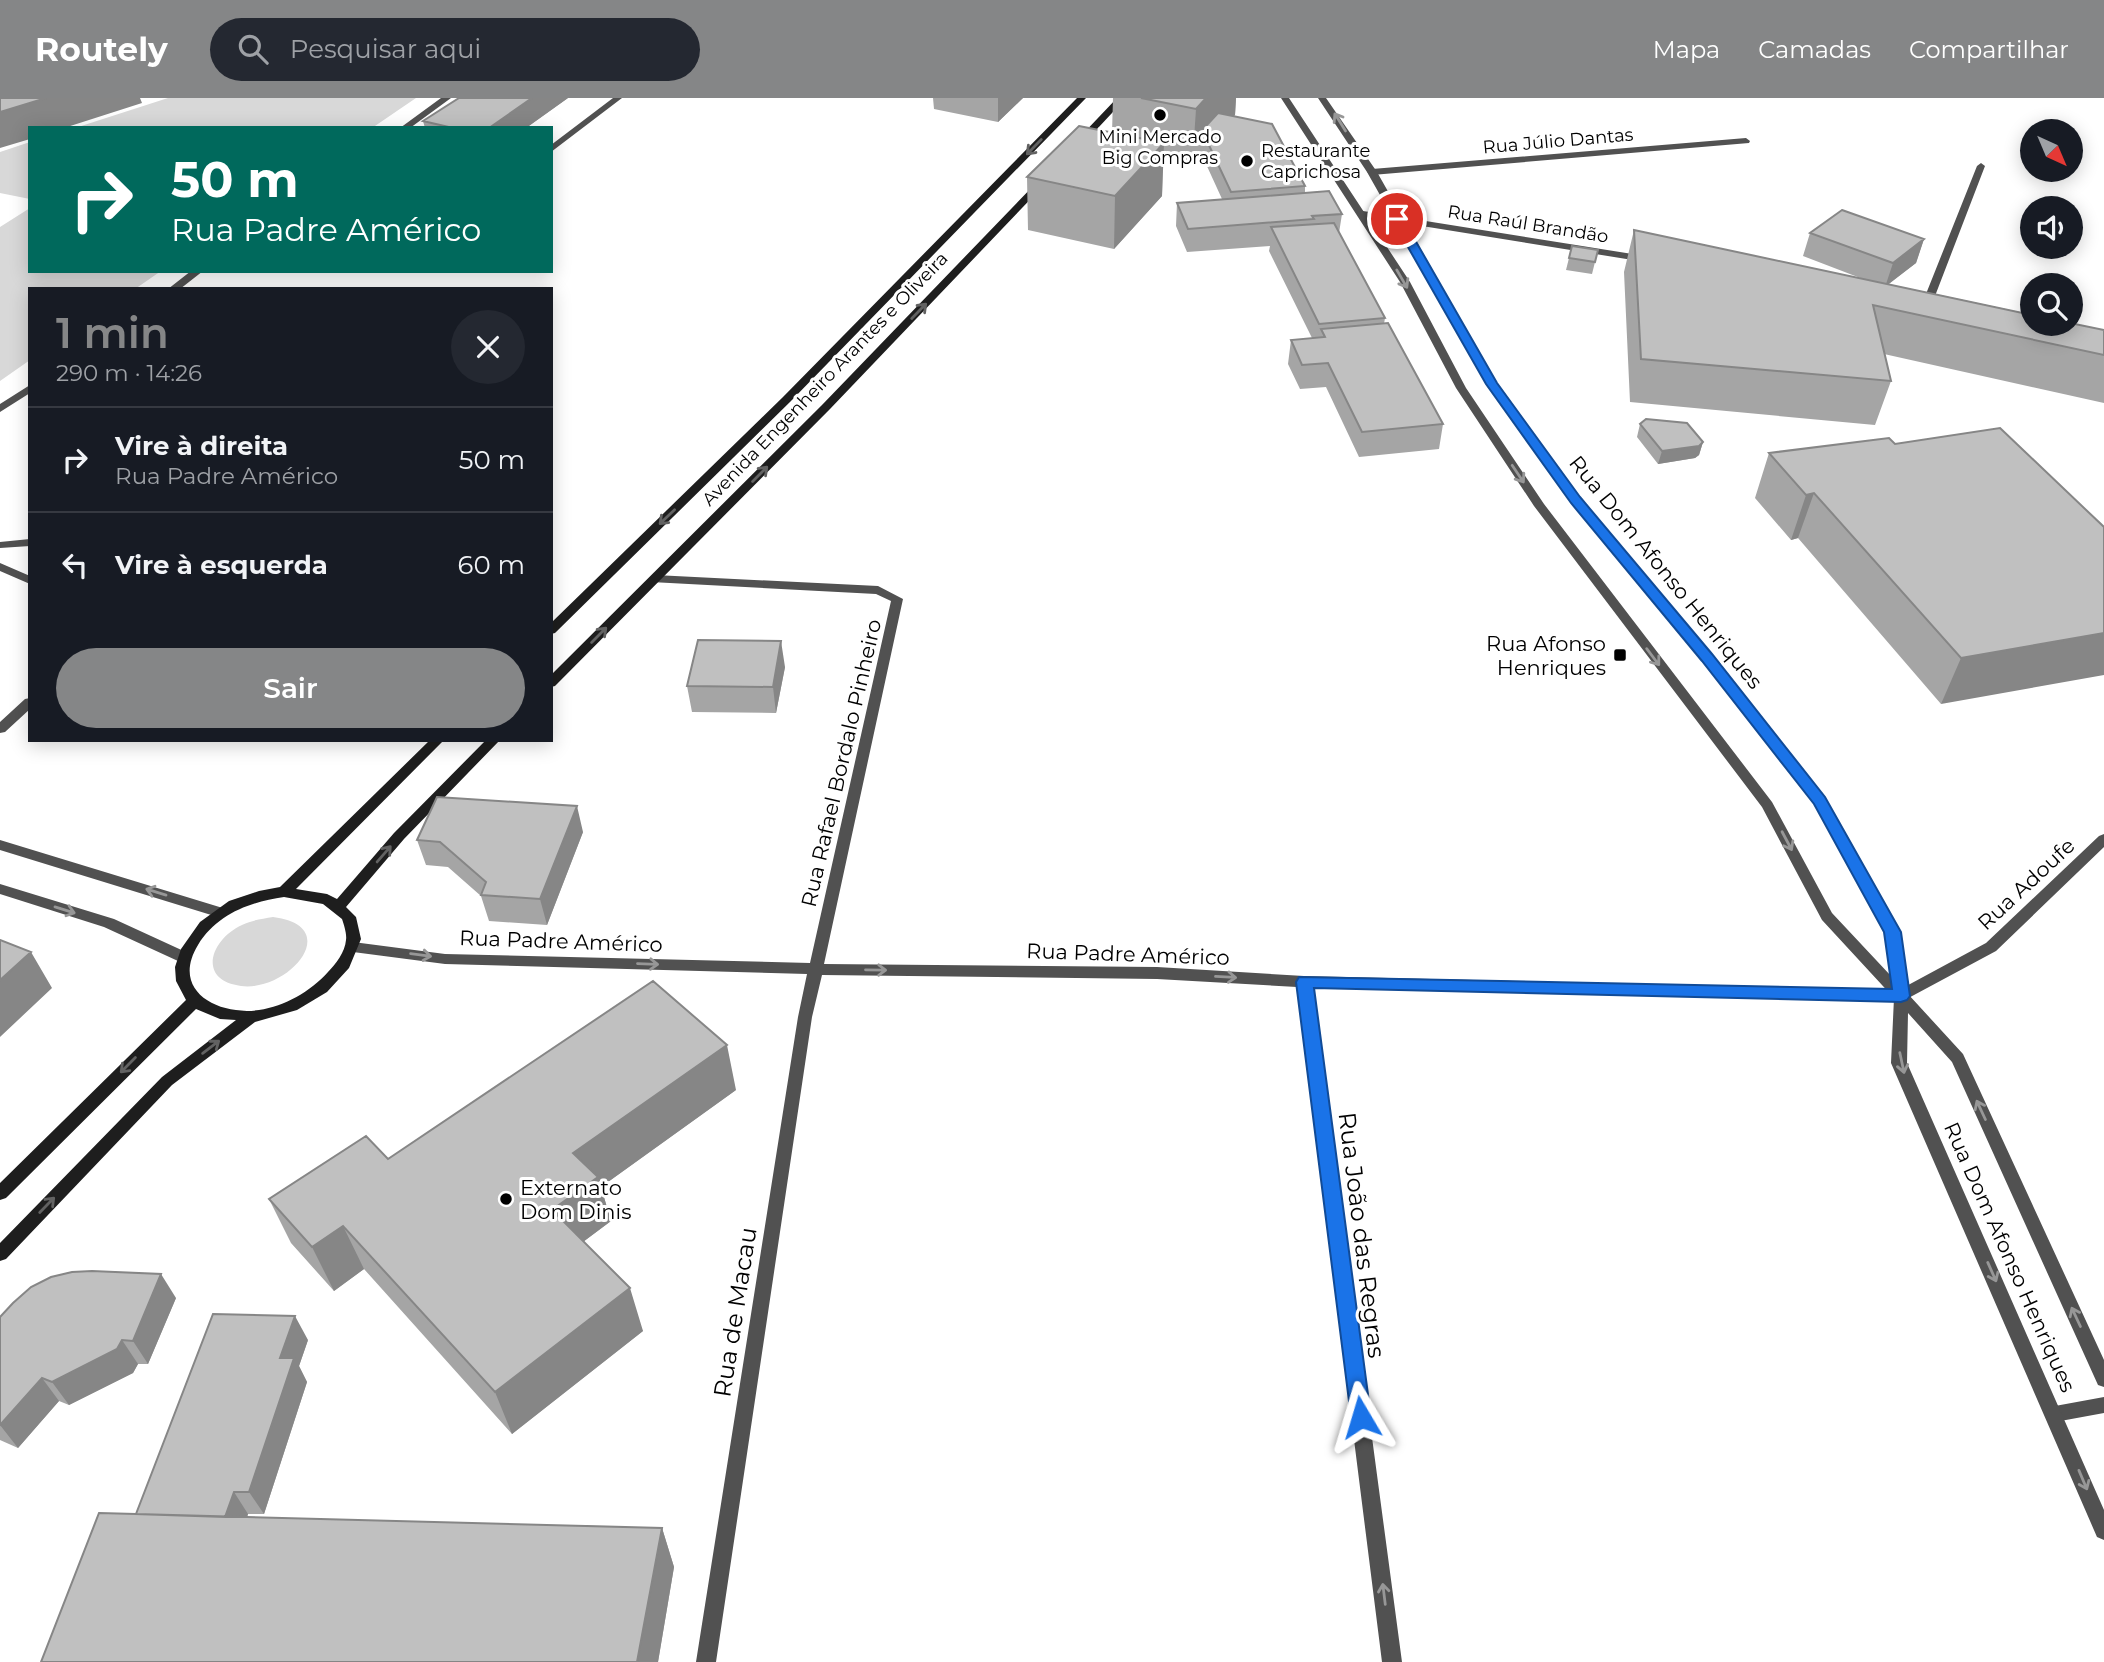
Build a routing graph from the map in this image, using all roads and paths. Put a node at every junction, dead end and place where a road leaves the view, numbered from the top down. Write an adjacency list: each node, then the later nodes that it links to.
1 (447, 98): 7 (street)
2 (618, 98): 9 (street)
3 (1082, 98): 27 (main road, Avenida Engenheiro Arantes e Oliveira, one-way to 27)
4 (1122, 98): 10 (main road)
5 (1285, 98): 14 (street, Rua Dom Afonso Henriques)
6 (1322, 98): 12 (street, Rua Dom Afonso Henriques, one-way to 6)
7 (407, 126)
8 (1746, 141): 12 (street, Rua Júlio Dantas)
9 (553, 147)
10 (1074, 148)
11 (1981, 166): 19 (street)
12 (1372, 172): 15 (street, Rua Dom Afonso Henriques)
13 (1046, 178): 26 (main road, Avenida Engenheiro Arantes e Oliveira, one-way to 13)
14 (1363, 214): 15 (street); 43 (street, Rua Dom Afonso Henriques, one-way to 43)
15 (1397, 219): 16 (street, Rua Raúl Brandão); 43 (street, Rua Dom Afonso Henriques)
16 (1653, 261)
17 (195, 273): 18 (street)
18 (176, 287)
19 (1920, 320)
20 (28, 389): 21 (street)
21 (0, 409)
22 (28, 541): 23 (street)
23 (0, 545)
24 (0, 567): 25 (street)
25 (28, 579)
26 (655, 579): 28 (main road, Avenida Engenheiro Arantes e Oliveira, one-way to 26); 41 (street, Rua Rafael Bordalo Pinheiro)
27 (553, 628)
28 (553, 681)
29 (28, 704): 30 (street)
30 (0, 730)
31 (436, 742): 36 (main road)
32 (492, 742): 37 (main road, one-way to 32)
33 (2104, 839): 43 (street, Rua Adoufe)
34 (0, 845): 38 (street, one-way to 34)
35 (0, 889): 40 (street, one-way to 40)
36 (284, 892): 37 (main road); 38 (main road)
37 (339, 905): 39 (main road)
38 (221, 913): 40 (main road)
39 (353, 947): 41 (street, Rua Padre Américo, one-way to 41); 45 (main road)
40 (183, 957): 44 (main road)
41 (815, 969): 42 (street, Rua Padre Américo, one-way to 42); 52 (street, Rua de Macau)
42 (1304, 982): 43 (street, Rua Padre Américo); 53 (street, Rua João das Regras, one-way to 42)
43 (1901, 996): 48 (street, Rua Dom Afonso Henriques, one-way to 43); 50 (street, Rua Dom Afonso Henriques, one-way to 50)
44 (195, 1001): 45 (main road); 46 (main road, one-way to 46)
45 (252, 1016): 47 (main road, one-way to 45)
46 (0, 1193)
47 (0, 1254)
48 (2104, 1379)
49 (2104, 1405): 50 (street)
50 (2055, 1415): 51 (street, Rua Dom Afonso Henriques, one-way to 51)
51 (2104, 1531)
52 (706, 1662)
53 (1392, 1662)

